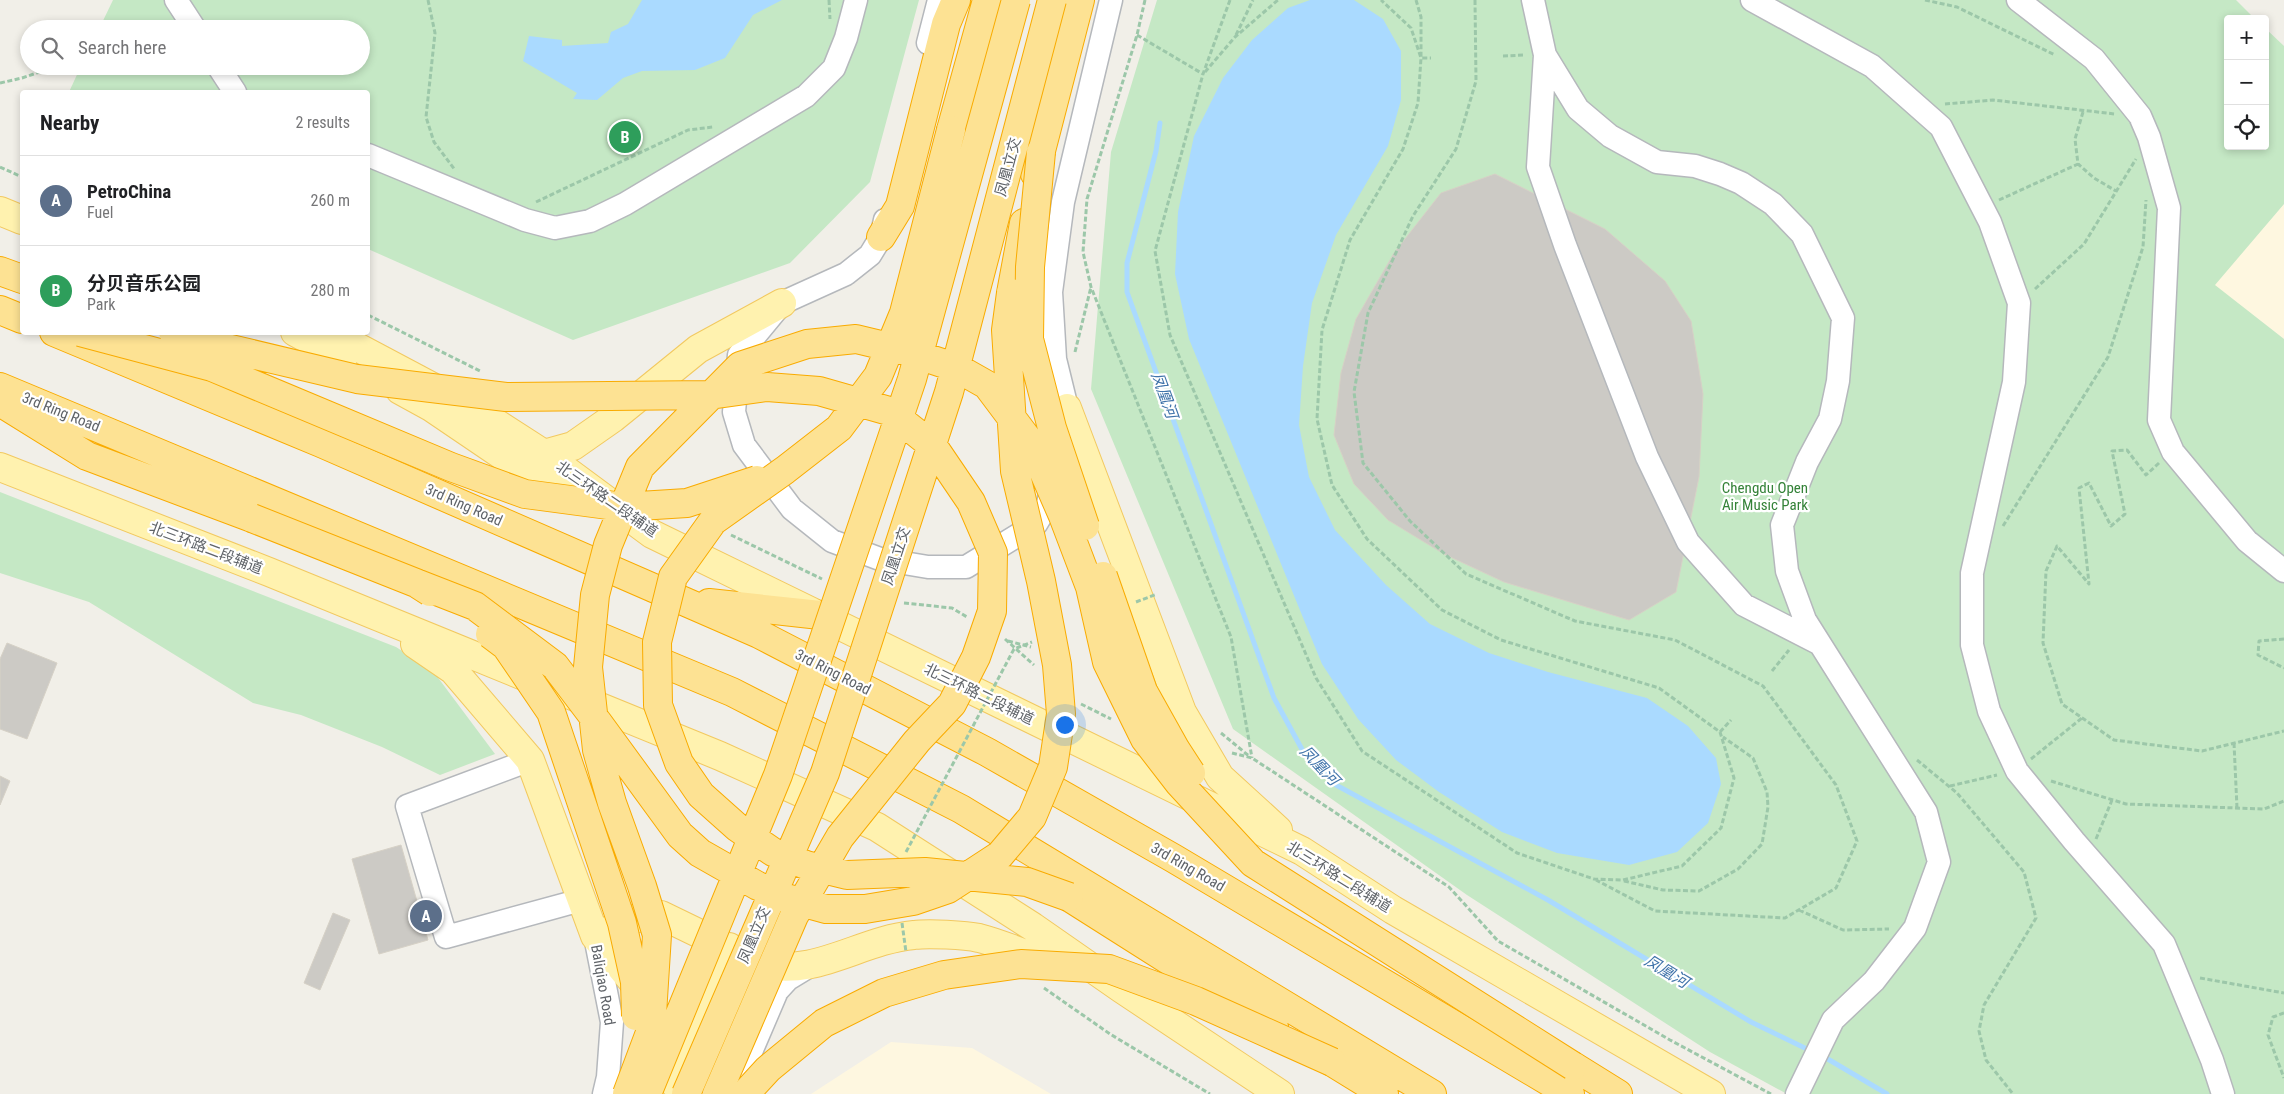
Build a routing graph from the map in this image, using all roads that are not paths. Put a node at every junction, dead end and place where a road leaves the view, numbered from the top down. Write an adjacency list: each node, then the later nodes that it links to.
1 (176, 0): 13 (street)
2 (856, 0): 18 (street)
3 (939, 0): 21 (street)
4 (956, 0): 21 (highway)
5 (987, 0): 36 (highway, bridge)
6 (1016, 0): 58 (highway, bridge)
7 (1052, 0): 54 (highway, 凤凰立交, bridge)
8 (1080, 0): 17 (highway)
9 (1111, 0): 33 (street)
10 (1533, 0): 14 (street)
11 (1752, 0): 68 (street)
12 (2018, 0): 38 (street)
13 (189, 20)
14 (1546, 55): 43 (street); 43 (street)
15 (224, 75): 16 (street)
16 (234, 90)
17 (1041, 152): 39 (highway, bridge); 46 (highway, bridge)
18 (370, 156)
19 (0, 211): 20 (main road)
20 (20, 219)
21 (881, 237): 24 (street)
22 (0, 271): 23 (highway)
23 (20, 278)
24 (782, 303): 33 (street); 34 (main road)
25 (61, 335): 40 (highway, 3rd Ring Road)
26 (91, 335): 36 (highway, bridge)
27 (181, 335): 31 (highway, bridge)
28 (300, 335): 37 (main road)
29 (335, 335): 34 (main road, 北三环路二段辅道)
30 (0, 387): 63 (highway, 3rd Ring Road)
31 (710, 395): 46 (highway, bridge); 57 (highway, bridge); 59 (highway, bridge)
32 (0, 402): 39 (highway, bridge)
33 (1067, 408): 45 (main road)
34 (544, 454): 37 (main road, 北三环路二段辅道)
35 (0, 467): 41 (main road, 北三环路二段辅道)
36 (785, 470): 52 (highway, bridge)
37 (652, 534): 42 (main road, 北三环路二段辅道)
38 (2284, 571)
39 (416, 583): 56 (highway, bridge)
40 (682, 600): 42 (highway); 64 (highway, 3rd Ring Road)
41 (371, 614): 44 (main road); 51 (main road, 北三环路二段辅道)
42 (820, 615): 45 (main road, 北三环路二段辅道)
43 (1811, 639): 67 (street)
44 (530, 760): 47 (main road); 47 (street)
45 (1302, 851): 66 (main road, 北三环路二段辅道)
46 (1253, 863): 65 (highway, bridge)
47 (581, 900): 48 (main road)
48 (595, 936): 49 (main road); 54 (main road); 55 (street, Baliqiao Road)
49 (729, 947): 50 (main road); 54 (main road)
50 (811, 965): 51 (main road); 60 (street)
51 (1122, 989): 62 (main road, 北三环路二段辅道)
52 (1332, 1062): 53 (highway); 61 (highway, bridge)
53 (1374, 1088)
54 (677, 1090)
55 (604, 1094)
56 (622, 1094)
57 (627, 1094)
58 (648, 1094)
59 (717, 1094)
60 (733, 1094)
61 (745, 1094)
62 (1280, 1094)
63 (1432, 1094)
64 (1570, 1094)
65 (1618, 1094)
66 (1711, 1094)
67 (1797, 1094)
68 (2223, 1094)

